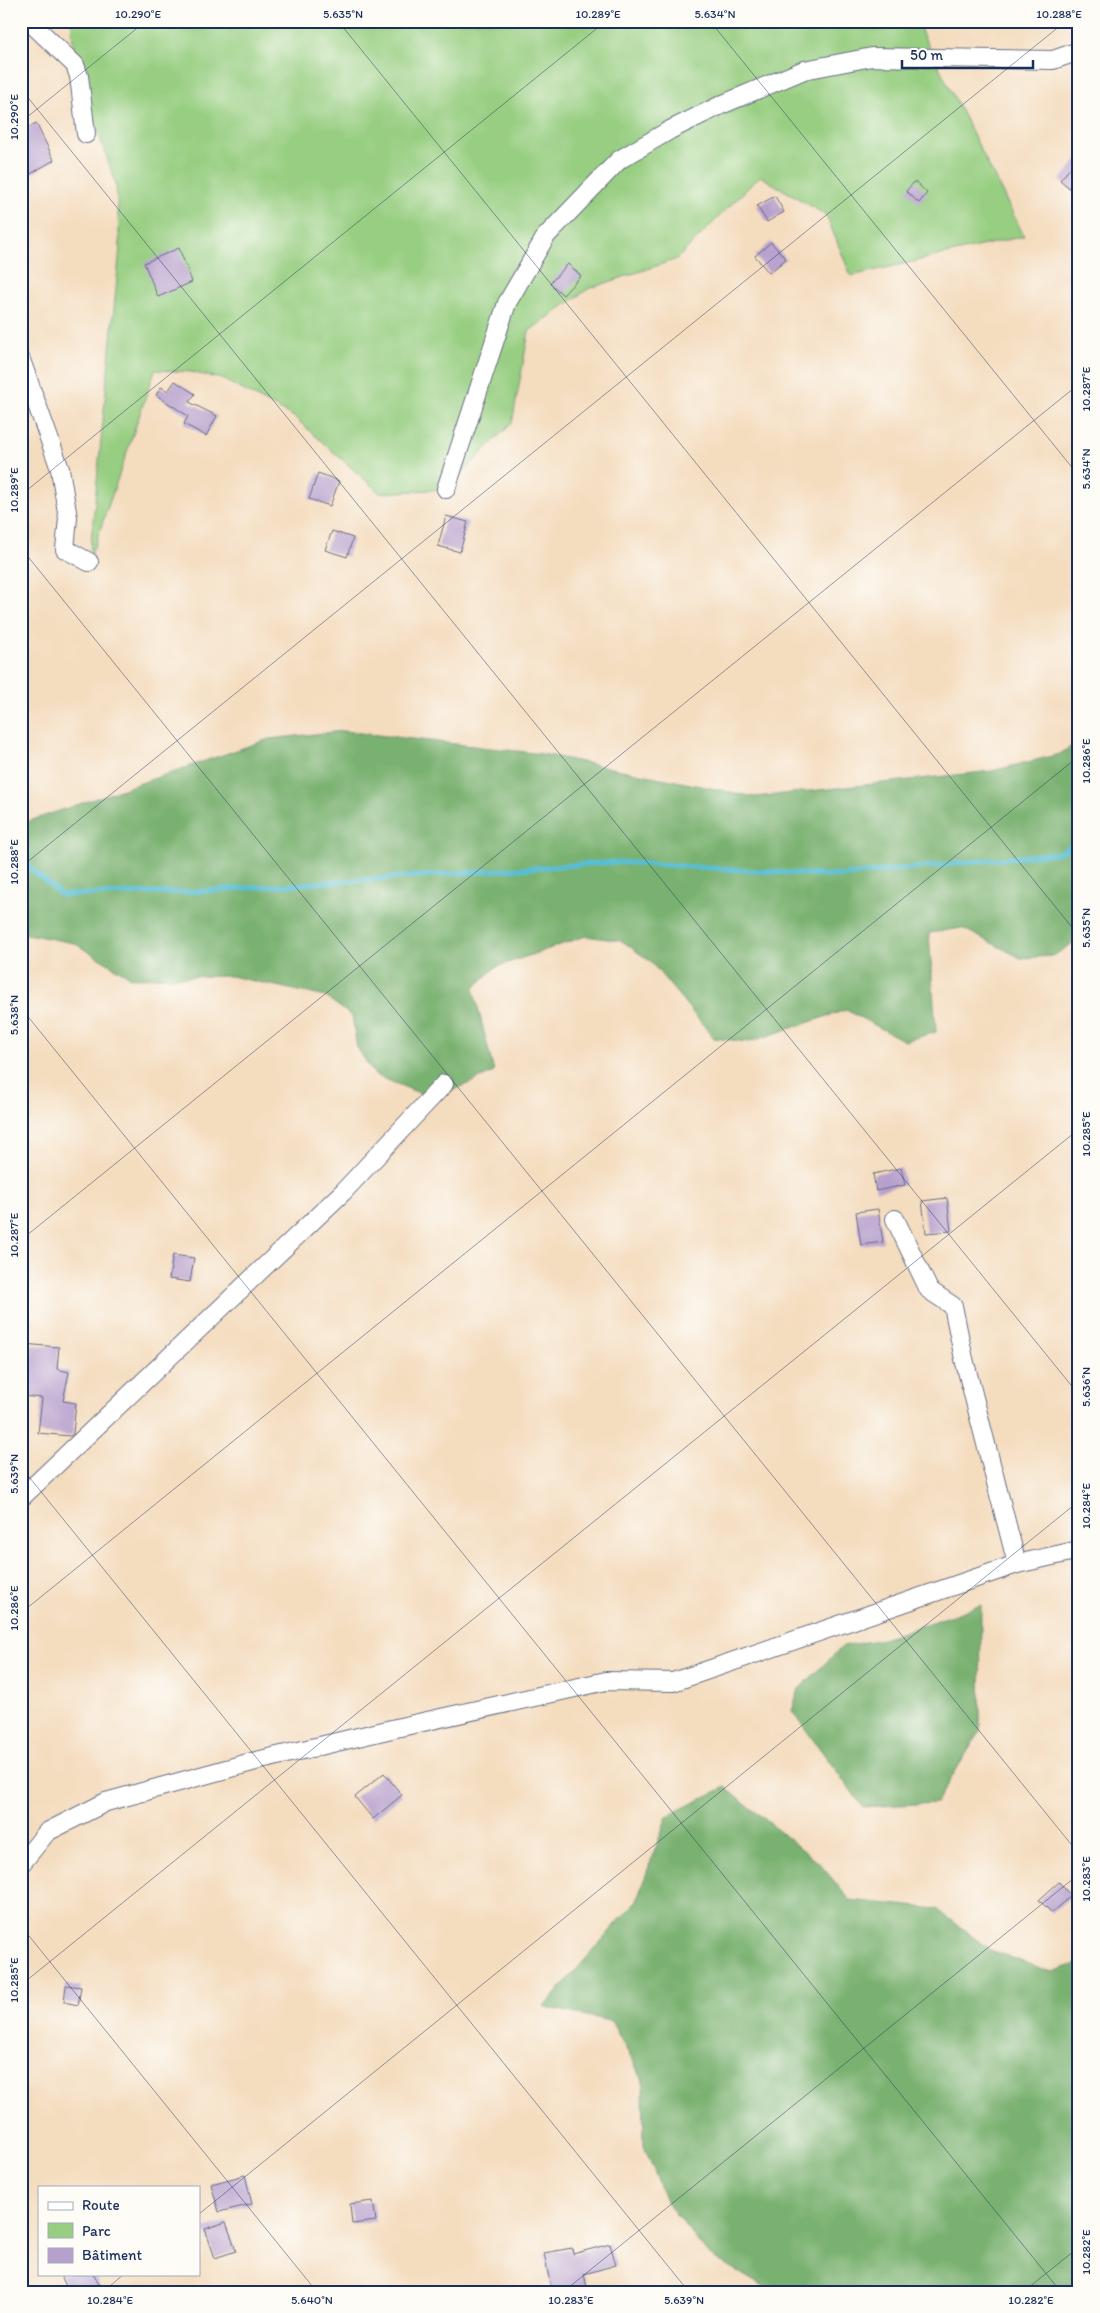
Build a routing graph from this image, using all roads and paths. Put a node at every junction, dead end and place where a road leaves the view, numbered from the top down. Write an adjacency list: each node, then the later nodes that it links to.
1 (29, 21): 3 (street)
2 (1079, 51): 5 (street)
3 (86, 134)
4 (21, 360): 6 (street)
5 (446, 489)
6 (89, 562)
7 (444, 1084): 9 (street)
8 (896, 1219): 11 (street)
9 (21, 1498)
10 (1079, 1550): 11 (street)
11 (1017, 1564): 12 (street)
12 (21, 1864)

